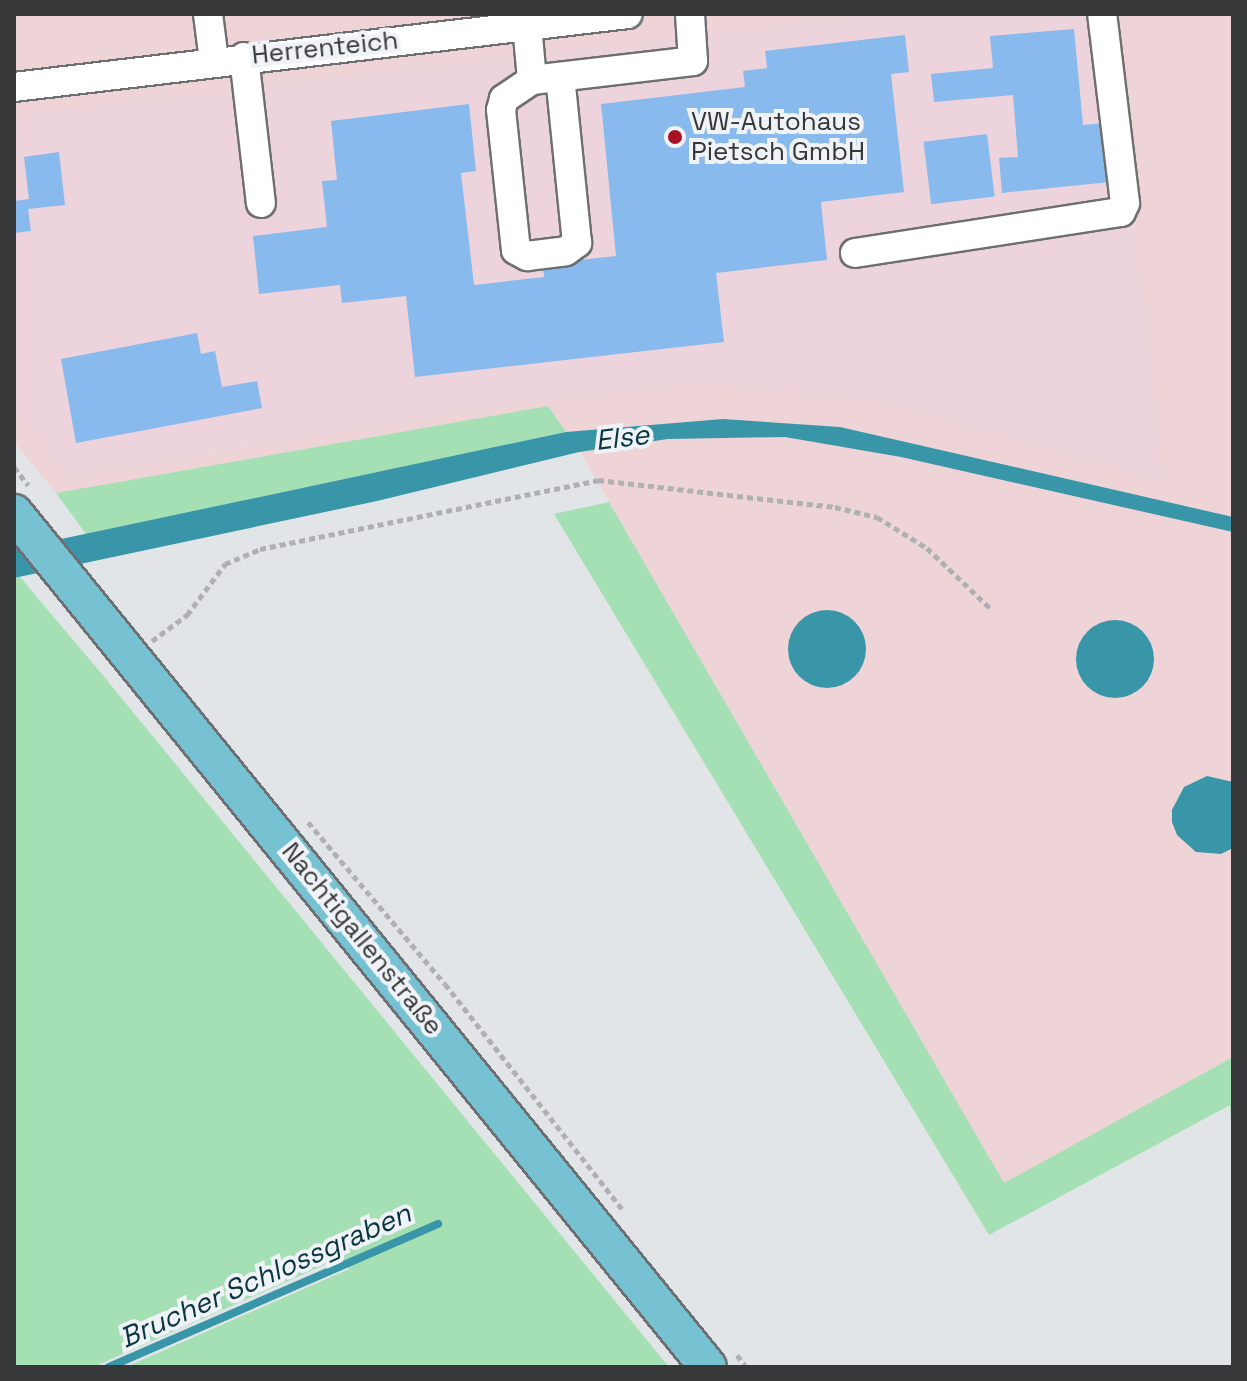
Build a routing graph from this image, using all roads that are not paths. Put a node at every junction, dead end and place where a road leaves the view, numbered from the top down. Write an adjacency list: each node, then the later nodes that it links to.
1 (208, 14): 7 (street, Herrenteich)
2 (628, 14): 5 (street, Herrenteich)
3 (690, 14): 8 (street)
4 (1102, 14): 11 (street)
5 (515, 22): 6 (street, Herrenteich); 8 (street)
6 (244, 57): 7 (street, Herrenteich); 10 (street)
7 (214, 61): 9 (street, Herrenteich)
8 (546, 79): 8 (street)
9 (14, 87)
10 (261, 203)
11 (855, 253)
12 (23, 502): 13 (main road, Nachtigallenstraße)
13 (708, 1367)

